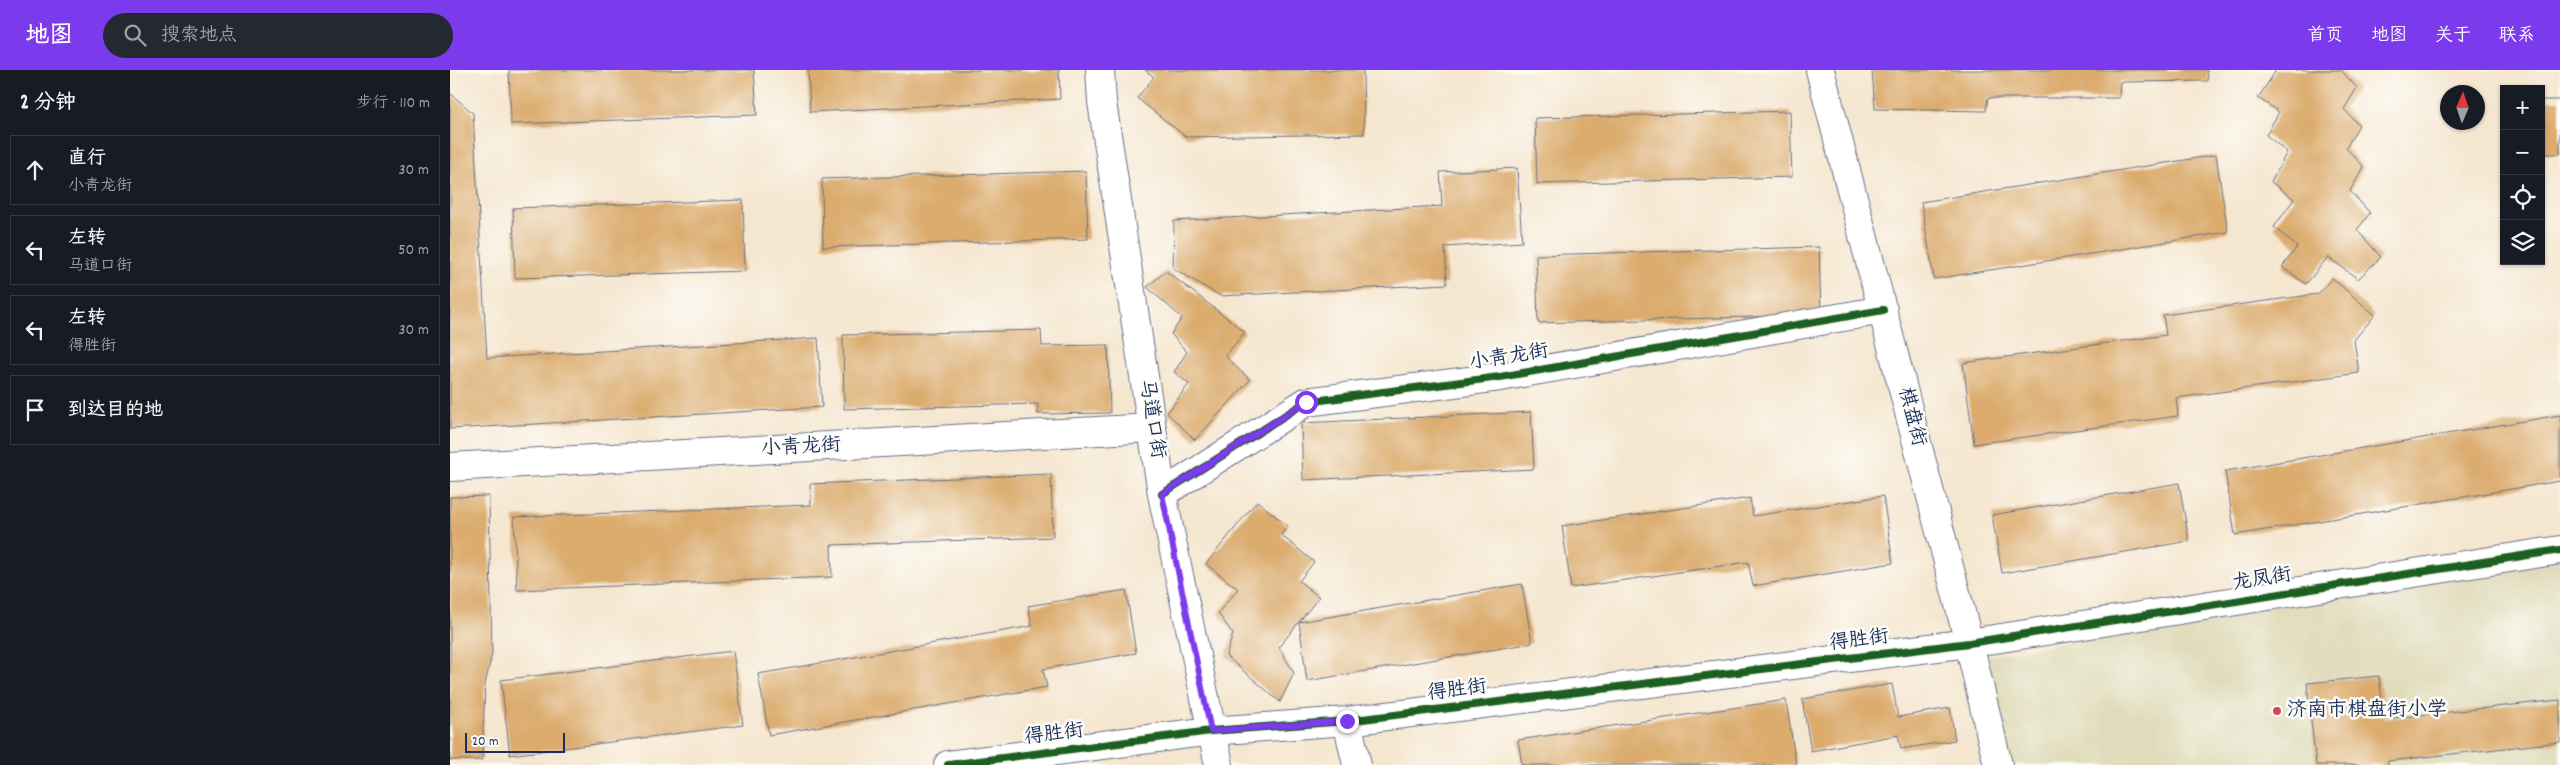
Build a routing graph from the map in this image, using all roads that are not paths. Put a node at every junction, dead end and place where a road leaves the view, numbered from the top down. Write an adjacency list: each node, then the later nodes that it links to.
1 (1100, 70): 4 (street, 马道口街)
2 (1820, 70): 3 (street, 棋盘街)
3 (1883, 310): 6 (street, 小青龙街); 8 (street, 棋盘街)
4 (1152, 428): 5 (street, 小青龙街); 6 (street, 马道口街)
5 (450, 467)
6 (1162, 494): 10 (street, 马道口街)
7 (2560, 550): 8 (street, 龙凤街)
8 (1969, 643): 9 (street, 得胜街); 14 (street, 棋盘街)
9 (1347, 721): 10 (street, 得胜街); 13 (street)
10 (1211, 731): 11 (street, 得胜街); 12 (street, 马道口街)
11 (948, 765)
12 (1219, 765)
13 (1357, 765)
14 (1998, 765)

